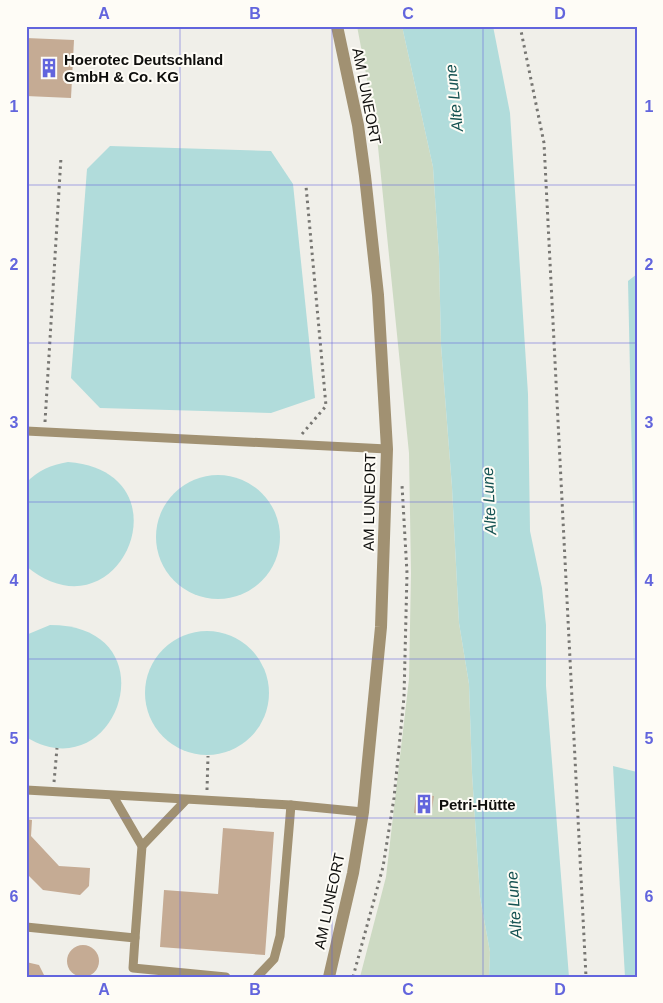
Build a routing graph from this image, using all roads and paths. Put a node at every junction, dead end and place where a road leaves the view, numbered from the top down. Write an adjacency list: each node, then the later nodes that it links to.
1 (337, 26): 8 (street, AM LUNEORT)
2 (520, 26): 24 (path)
3 (61, 157): 6 (path)
4 (306, 186): 7 (path)
5 (26, 431): 6 (lane)
6 (44, 432): 7 (lane)
7 (292, 446): 8 (lane)
8 (387, 449): 17 (street, AM LUNEORT)
9 (57, 748): 12 (path)
10 (208, 756): 15 (path)
11 (26, 790): 12 (lane)
12 (53, 792): 13 (lane)
13 (113, 796): 14 (lane); 18 (lane)
14 (186, 800): 15 (lane); 18 (lane)
15 (207, 801): 16 (lane)
16 (291, 805): 17 (lane); 22 (lane)
17 (363, 812): 23 (street, AM LUNEORT)
18 (142, 846): 20 (lane)
19 (26, 927): 20 (lane)
20 (136, 938): 21 (lane)
21 (226, 977)
22 (257, 977)
23 (329, 977)
24 (586, 977)

